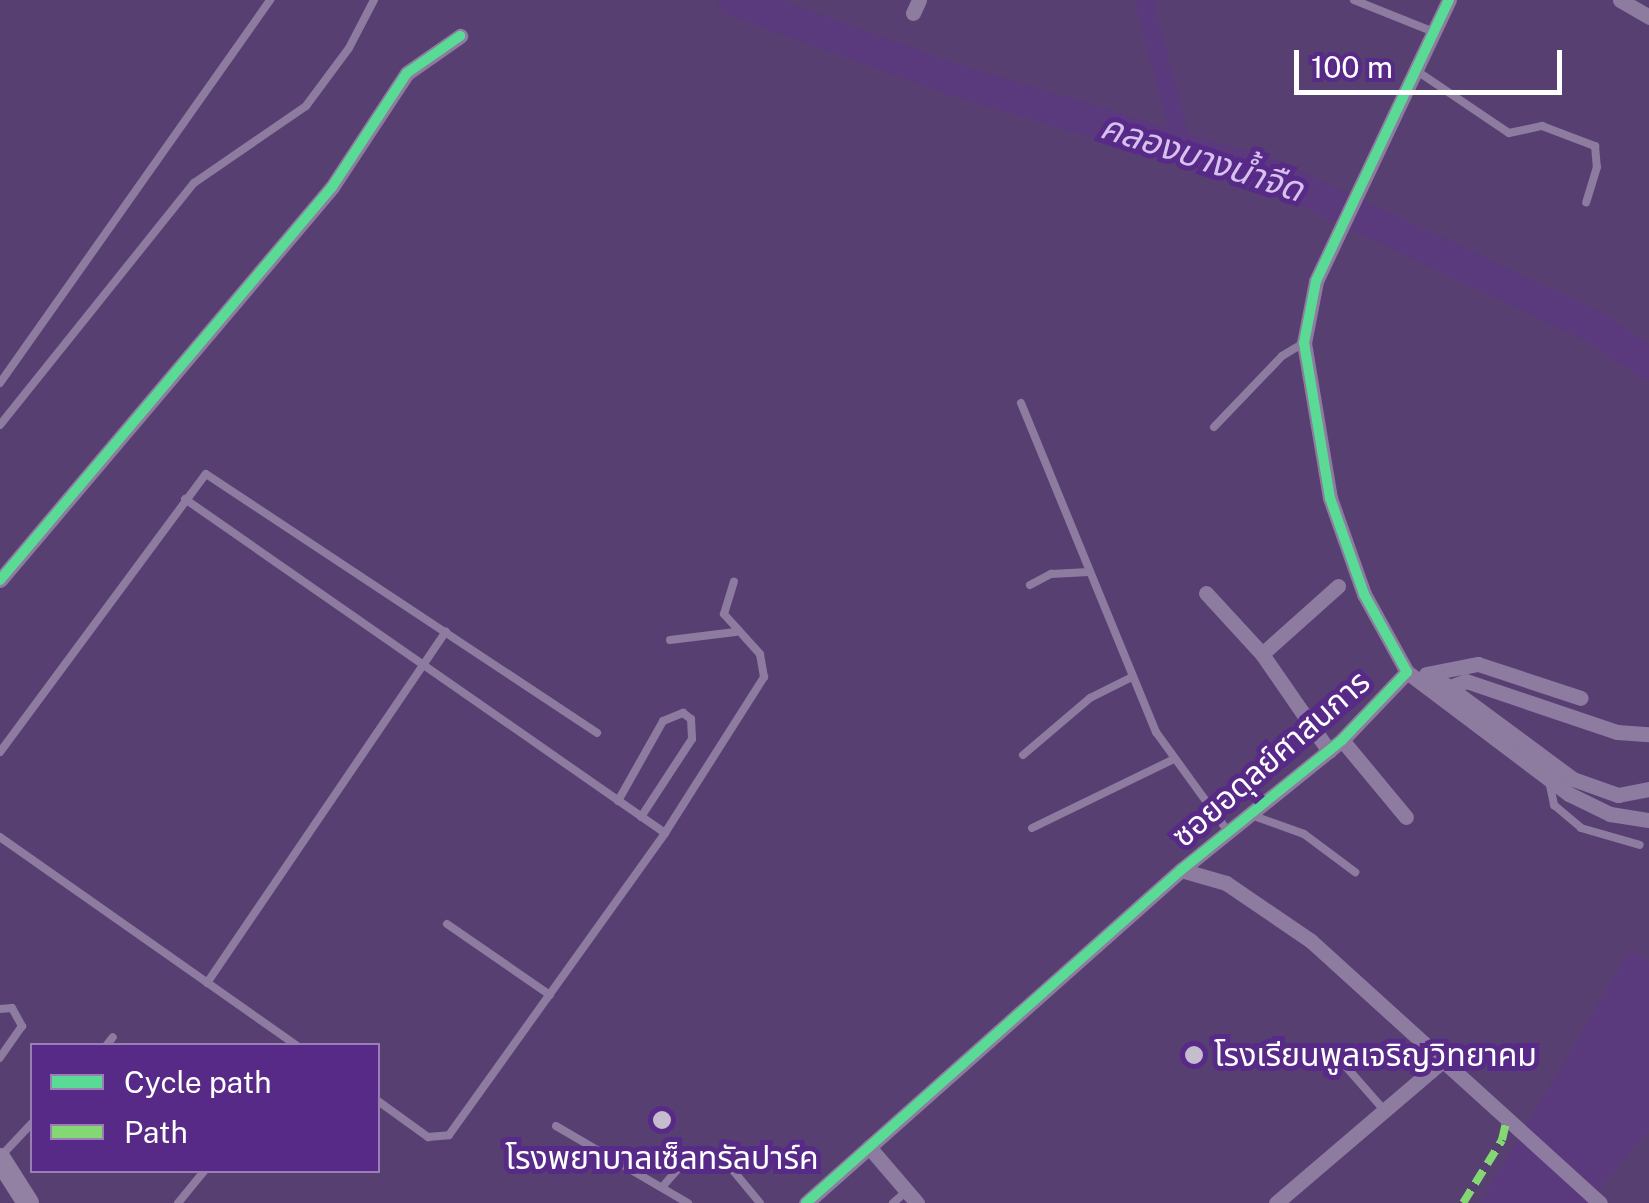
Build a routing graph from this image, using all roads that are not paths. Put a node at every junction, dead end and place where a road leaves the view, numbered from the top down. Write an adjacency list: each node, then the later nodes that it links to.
1 (270, 0): 12 (lane)
2 (374, 0): 14 (lane)
3 (1354, 0): 7 (lane)
4 (1448, 0): 7 (street, ซอยอดุลย์ศาสนการ)
5 (1620, 0): 6 (street)
6 (1649, 17)
7 (1434, 32): 9 (street, ซอยอดุลย์ศาสนการ)
8 (460, 36): 18 (street)
9 (1417, 71): 10 (lane); 11 (street, ซอยอดุลย์ศาสนการ)
10 (1586, 202)
11 (1304, 342): 15 (lane); 28 (street, ซอยอดุลย์ศาสนการ)
12 (0, 383)
13 (1022, 403): 17 (lane)
14 (0, 425)
15 (1214, 427)
16 (185, 499): 23 (lane); 27 (lane); 36 (lane)
17 (1089, 572): 20 (lane); 30 (lane)
18 (0, 580)
19 (734, 581): 24 (lane)
20 (1030, 585)
21 (1338, 586): 26 (street)
22 (1206, 593): 26 (street)
23 (446, 632): 27 (lane); 33 (lane)
24 (736, 632): 25 (lane); 48 (lane)
25 (670, 640)
26 (1262, 654): 35 (street)
27 (423, 666): 41 (lane); 54 (lane)
28 (1407, 672): 29 (street); 35 (street, ซอยอดุลย์ศาสนการ); 39 (street)
29 (1430, 674): 31 (street); 32 (street)
30 (1132, 678): 37 (lane); 38 (lane)
31 (1447, 688): 34 (street); 40 (street)
32 (1582, 698)
33 (597, 733)
34 (1649, 734)
35 (1335, 745): 42 (street, ซอยอดุลย์ศาสนการ); 44 (street)
36 (0, 752)
37 (1023, 755)
38 (1174, 759): 46 (lane); 47 (lane)
39 (1550, 781): 45 (street); 50 (lane)
40 (1649, 788)
41 (618, 800): 43 (lane); 43 (lane)
42 (1250, 815): 47 (street, ซอยอดุลย์ศาสนการ); 52 (lane)
43 (641, 817): 48 (lane)
44 (1406, 817)
45 (1649, 820)
46 (1032, 828)
47 (1228, 833): 51 (street, ซอยอดุลย์ศาสนการ)
48 (665, 834): 55 (lane)
49 (0, 837): 54 (lane)
50 (1640, 845)
51 (1181, 870): 62 (street); 67 (street, ซอยอดุลย์ศาสนการ)
52 (1355, 872)
53 (448, 924): 55 (lane)
54 (208, 983): 59 (lane)
55 (550, 995): 63 (lane)
56 (0, 1009): 60 (lane)
57 (113, 1037): 58 (lane)
58 (108, 1043)
59 (293, 1043)
60 (0, 1058)
61 (1341, 1061): 64 (lane)
62 (1440, 1063): 64 (street); 81 (street)
63 (380, 1103)
64 (1384, 1110): 80 (street)
65 (30, 1125): 69 (lane)
66 (556, 1126): 72 (lane)
67 (870, 1147): 73 (street); 78 (street, ซอยอดุลย์ศาสนการ)
68 (700, 1150): 77 (lane)
69 (0, 1158): 74 (main road)
70 (678, 1169): 72 (lane)
71 (203, 1173): 75 (lane)
72 (664, 1185): 76 (lane)
73 (912, 1197): 79 (lane)
74 (28, 1203)
75 (178, 1203)
76 (688, 1203)
77 (760, 1203)
78 (806, 1203)
79 (893, 1203)
80 (1276, 1203)
81 (1600, 1203)

